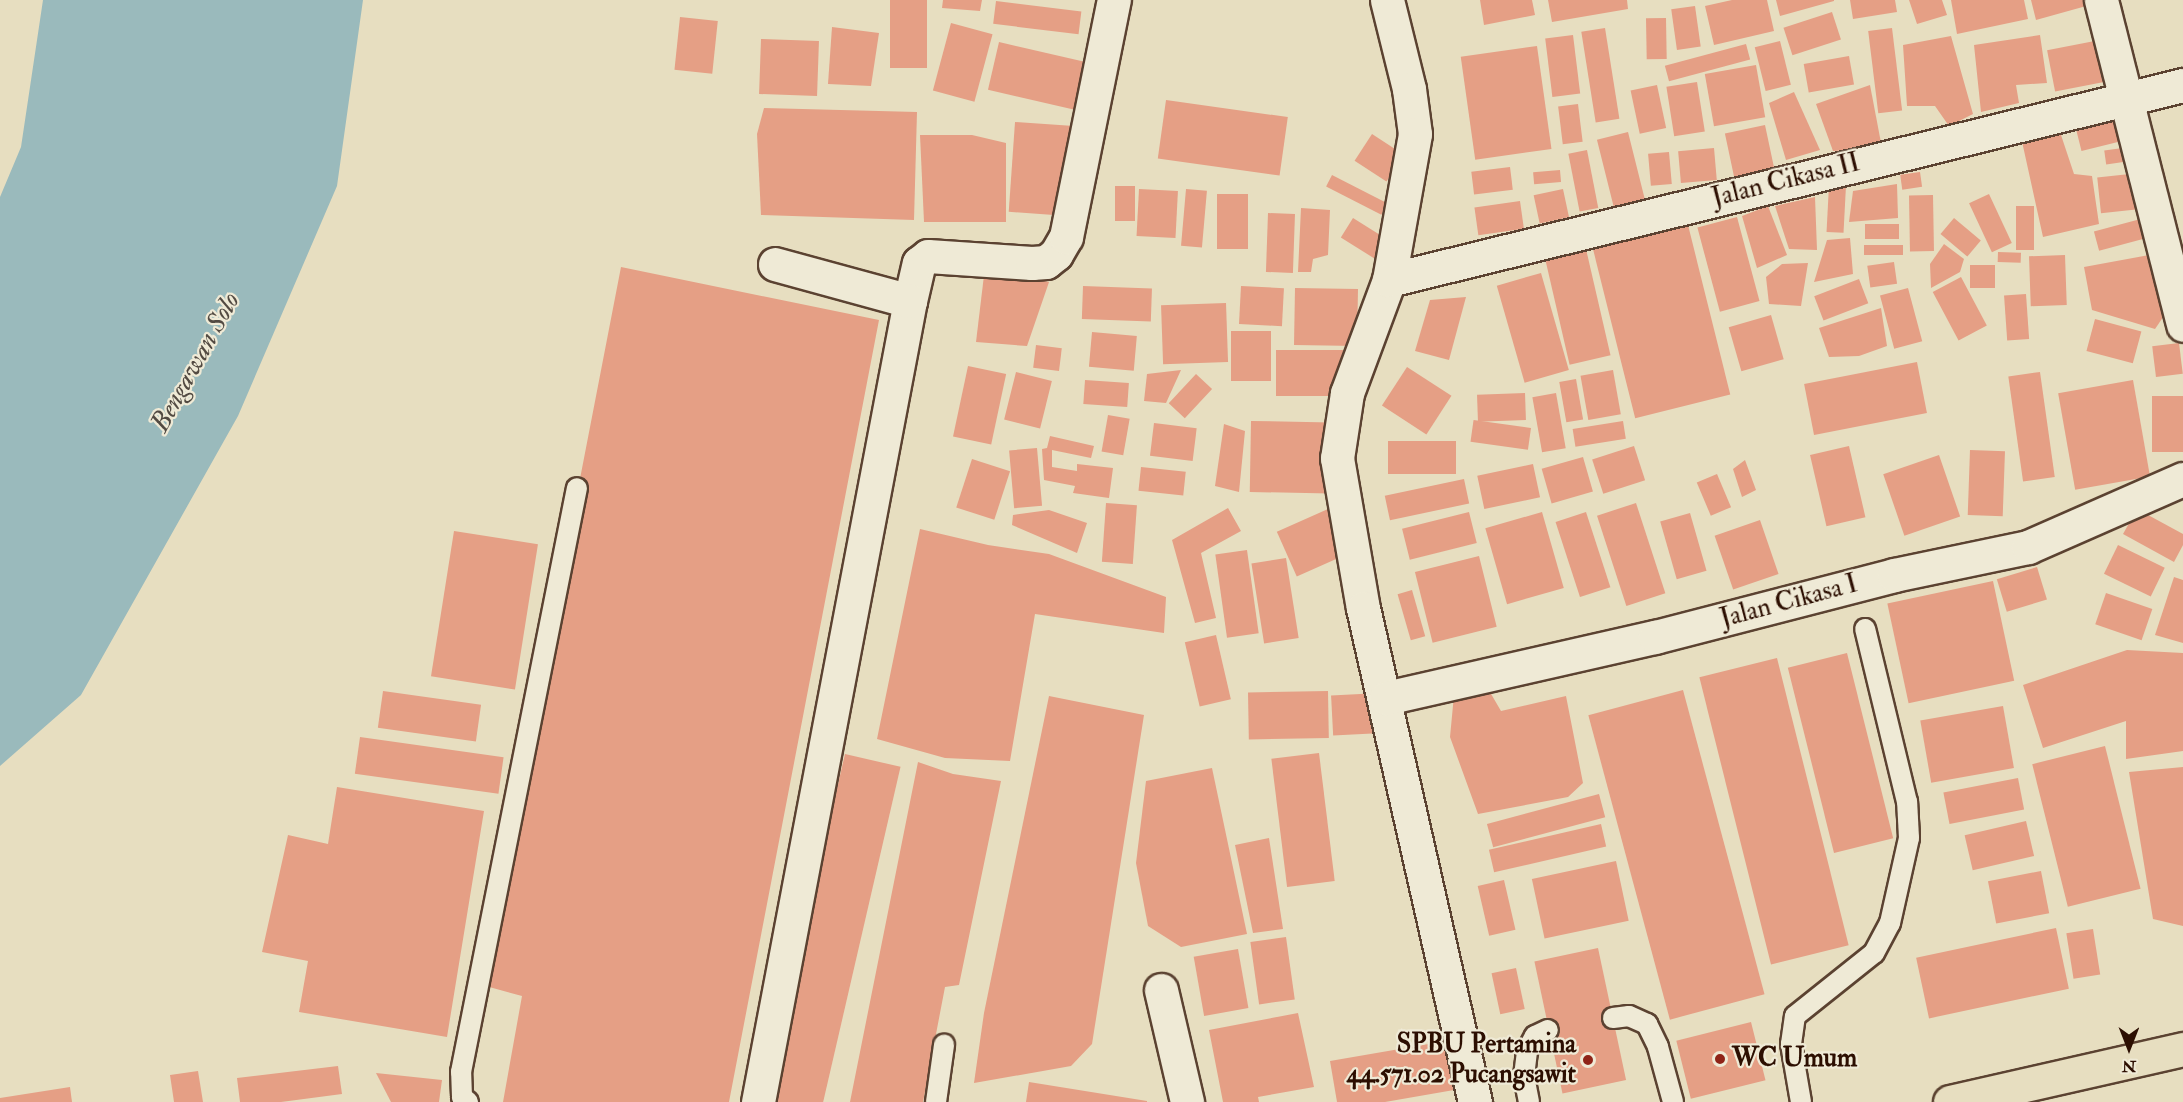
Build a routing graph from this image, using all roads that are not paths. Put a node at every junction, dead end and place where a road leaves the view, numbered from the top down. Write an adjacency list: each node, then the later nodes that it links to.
1 (1114, 0): 8 (street)
2 (1388, 0): 7 (street)
3 (2101, 0): 5 (street)
4 (2183, 85): 5 (street, Jalan Cikasa II)
5 (2123, 99): 7 (street, Jalan Cikasa II); 9 (street)
6 (775, 264): 8 (street)
7 (1389, 280): 13 (street)
8 (910, 302): 20 (street)
9 (2183, 325)
10 (2183, 479): 13 (street, Jalan Cikasa I)
11 (577, 488): 19 (lane)
12 (1864, 629): 26 (lane)
13 (1386, 699): 23 (street)
14 (1161, 990): 22 (street)
15 (1613, 1018): 25 (lane)
16 (1548, 1030): 24 (lane)
17 (944, 1045): 21 (lane)
18 (2183, 1049): 27 (main road)
19 (468, 1102)
20 (758, 1102)
21 (936, 1102)
22 (1187, 1102)
23 (1474, 1102)
24 (1529, 1102)
25 (1673, 1102)
26 (1801, 1102)
27 (1950, 1102)

